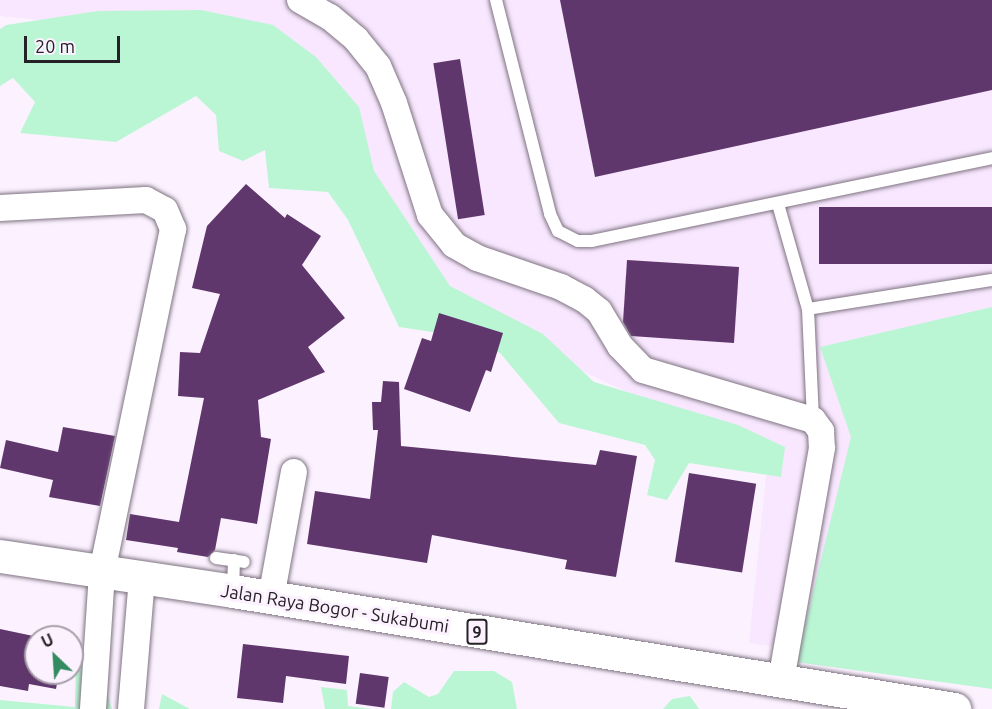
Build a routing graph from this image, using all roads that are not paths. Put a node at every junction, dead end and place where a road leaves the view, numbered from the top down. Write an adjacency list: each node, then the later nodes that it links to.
1 (300, 0): 8 (street)
2 (496, 0): 4 (lane)
3 (992, 158): 4 (lane)
4 (778, 204): 7 (lane)
5 (0, 208): 13 (street)
6 (992, 280): 7 (lane)
7 (808, 309): 8 (lane)
8 (813, 420): 16 (street)
9 (294, 472): 15 (street)
10 (0, 556): 13 (highway, Jalan Raya Bogor - Sukabumi / 9)
11 (216, 558): 12 (lane)
12 (237, 571): 14 (highway, Jalan Raya Bogor - Sukabumi / 9); 15 (highway, Jalan Raya Bogor - Sukabumi / 9)
13 (102, 573): 14 (highway, Jalan Raya Bogor - Sukabumi / 9); 17 (street)
14 (142, 579): 18 (street)
15 (271, 598): 16 (highway, Jalan Raya Bogor - Sukabumi / 9)
16 (781, 681): 19 (highway, Jalan Raya Bogor - Sukabumi / 9)
17 (94, 704)
18 (131, 705)
19 (954, 709)

